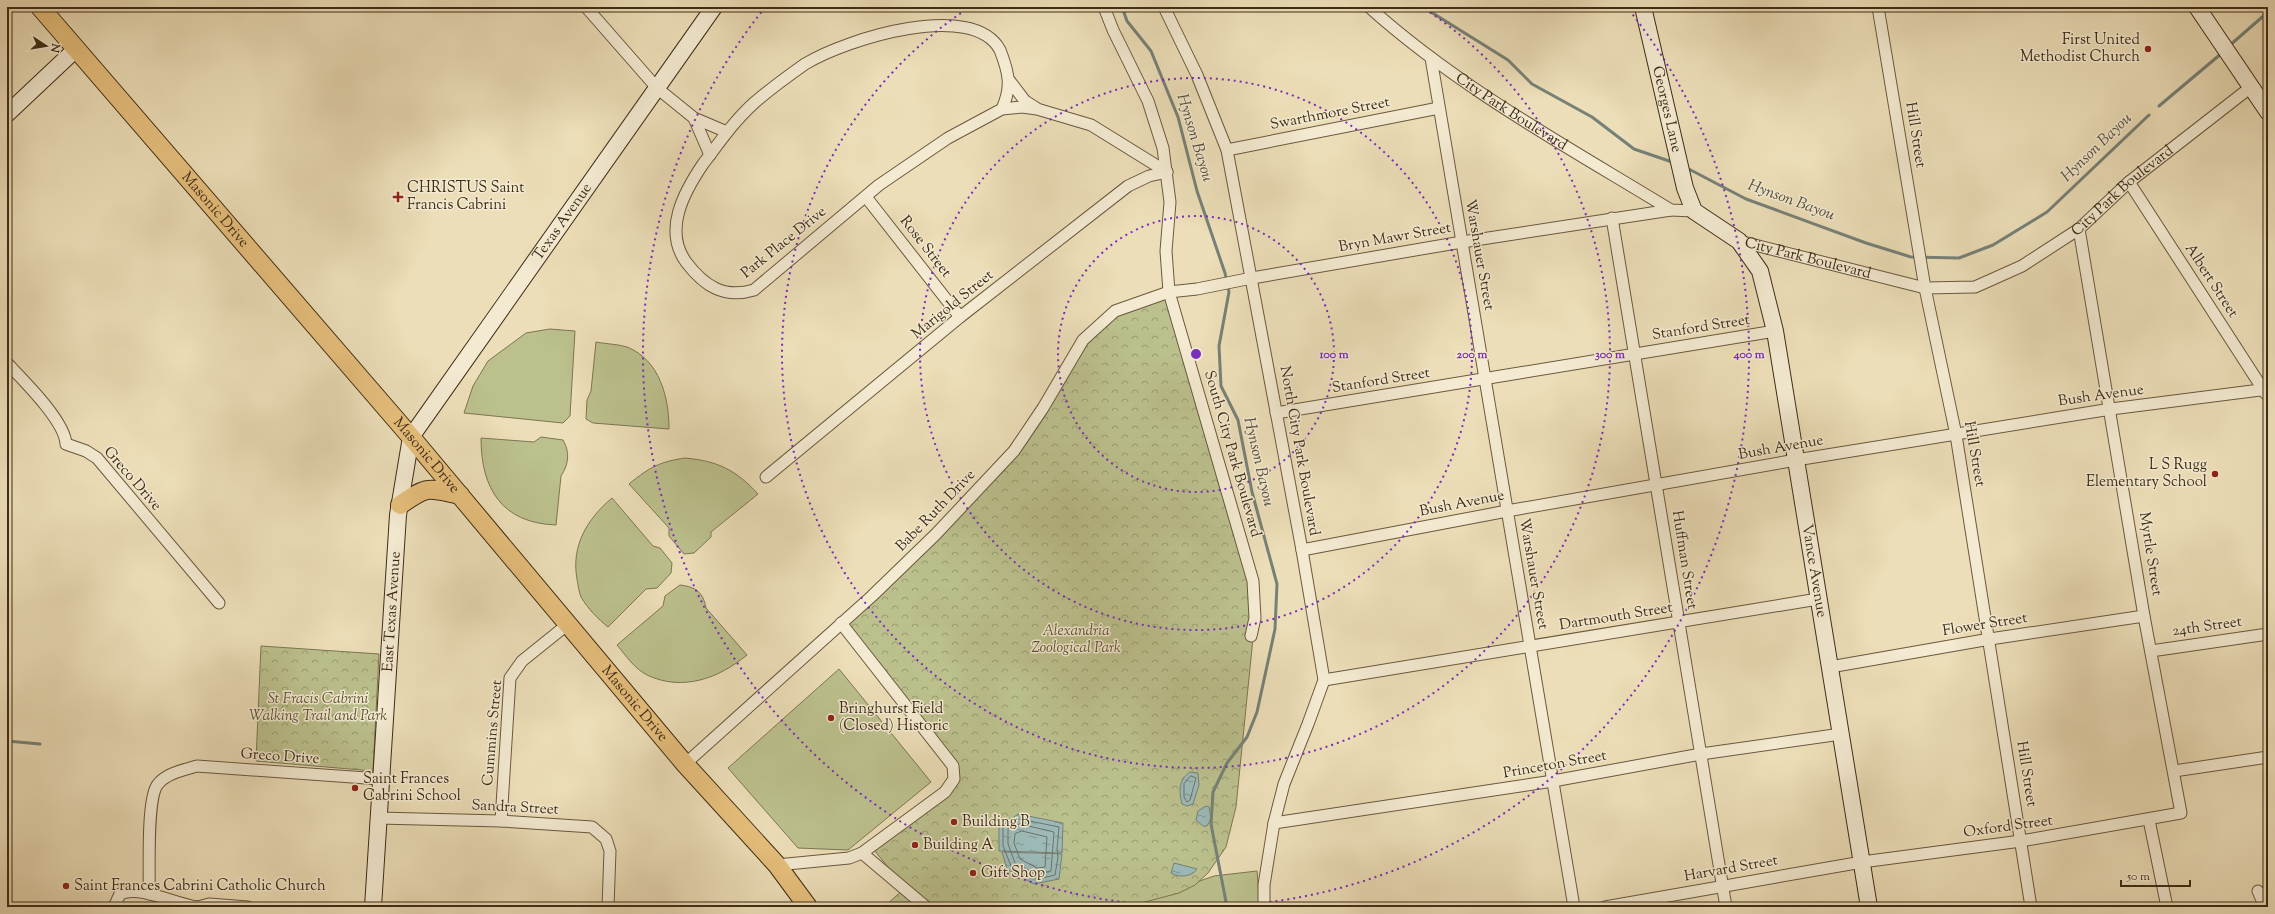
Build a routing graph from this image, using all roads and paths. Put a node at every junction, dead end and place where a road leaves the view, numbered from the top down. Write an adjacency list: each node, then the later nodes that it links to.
1 (40, 7): 10 (main road, Masonic Drive)
2 (586, 7): 14 (street)
3 (714, 7): 14 (street, Texas Avenue)
4 (1104, 7): 24 (street, South City Park Boulevard)
5 (1164, 7): 22 (street, North City Park Boulevard)
6 (1369, 7): 11 (street, City Park Boulevard)
7 (1643, 7): 28 (street, Georges Lane)
8 (1878, 7): 34 (street, Hill Street)
9 (2197, 7): 13 (street)
10 (76, 49): 19 (street); 46 (main road, Masonic Drive)
11 (1431, 58): 15 (street, Warshauer Street); 27 (street, City Park Boulevard)
12 (1009, 80): 16 (street, Park Place Drive); 17 (street); 21 (street, Park Place Drive)
13 (2251, 87): 18 (street); 25 (street, City Park Boulevard)
14 (657, 88): 20 (street); 46 (street, Texas Avenue)
15 (1439, 108): 22 (street, Swarthmore Street); 32 (street, Warshauer Street)
16 (1002, 109): 17 (street, Park Place Drive); 26 (street, Park Place Drive)
17 (1037, 109): 24 (street, Park Place Drive)
18 (2268, 112)
19 (7, 114)
20 (694, 118): 21 (street); 23 (street)
21 (727, 132): 23 (street, Park Place Drive)
22 (1227, 150): 33 (street, North City Park Boulevard)
23 (710, 155): 26 (street, Park Place Drive)
24 (1167, 172): 36 (street, South City Park Boulevard); 37 (street, Marigold Street)
25 (2129, 182): 30 (street, City Park Boulevard); 42 (street, Albert Street)
26 (866, 196): 37 (street, Rose Street)
27 (1671, 210): 28 (street, City Park Boulevard); 29 (street, Bryn Mawr Street)
28 (1694, 211): 31 (street, City Park Boulevard)
29 (1612, 218): 32 (street, Bryn Mawr Street); 39 (street, Huffman Street)
30 (2079, 229): 34 (street, City Park Boulevard); 43 (street, Myrtle Street)
31 (1739, 241): 34 (street, City Park Boulevard); 38 (street, Vance Avenue)
32 (1462, 242): 33 (street, Bryn Mawr Street); 41 (street, Warshauer Street)
33 (1252, 278): 35 (street, Bryn Mawr Street); 44 (street, North City Park Boulevard)
34 (1925, 288): 45 (street, Hill Street)
35 (1197, 289): 36 (street, Babe Ruth Drive)
36 (1169, 292): 58 (street, Babe Ruth Drive); 61 (street, South City Park Boulevard)
37 (960, 317): 48 (street, Marigold Street)
38 (1775, 332): 39 (street, Stanford Street); 47 (street, Vance Avenue)
39 (1634, 354): 41 (street, Stanford Street); 49 (street, Huffman Street)
40 (7, 363): 55 (street, Greco Drive)
41 (1485, 379): 44 (street, Stanford Street); 52 (street, Warshauer Street)
42 (2266, 392): 43 (street, Bush Avenue)
43 (2111, 409): 45 (street, Bush Avenue); 56 (street, Myrtle Street)
44 (1276, 413): 53 (street, North City Park Boulevard)
45 (1956, 435): 47 (street, Bush Avenue); 62 (street, Hill Street)
46 (411, 437): 50 (main road, Masonic Drive); 51 (street, East Texas Avenue)
47 (1796, 460): 49 (street, Bush Avenue); 54 (street, Vance Avenue)
48 (766, 477)
49 (1656, 484): 52 (street, Bush Avenue); 57 (street, Huffman Street)
50 (460, 495): 51 (main road); 59 (main road, Masonic Drive)
51 (400, 505): 72 (street, East Texas Avenue)
52 (1507, 511): 53 (street, Bush Avenue); 63 (street, Warshauer Street)
53 (1302, 550): 66 (street, North City Park Boulevard)
54 (1818, 599): 57 (street, Dartmouth Street); 65 (street, Vance Avenue)
55 (219, 604)
56 (2144, 616): 62 (street, Flower Street); 64 (street, Myrtle Street)
57 (1679, 621): 63 (street, Dartmouth Street); 68 (street, Huffman Street)
58 (841, 623): 70 (street, Babe Ruth Drive); 80 (street)
59 (568, 624): 70 (main road, Masonic Drive); 76 (street, Cummins Street)
60 (2268, 634): 64 (street, 24th Street)
61 (1251, 636)
62 (1990, 639): 65 (street, Flower Street); 79 (street, Hill Street)
63 (1530, 646): 66 (street, Dartmouth Street); 73 (street, Warshauer Street)
64 (2151, 651): 71 (street, Myrtle Street)
65 (1830, 667): 67 (street, Vance Avenue)
66 (1324, 680): 78 (street, North City Park Boulevard)
67 (1841, 734): 68 (street, Princeton Street); 81 (street, Vance Avenue)
68 (1701, 754): 73 (street, Princeton Street); 83 (street, Huffman Street)
69 (2268, 757): 71 (street)
70 (685, 764): 82 (main road, Masonic Drive)
71 (2174, 772): 74 (street, Myrtle Street)
72 (380, 779): 75 (street, East Texas Avenue); 85 (street, Greco Drive)
73 (1553, 781): 78 (street, Princeton Street); 94 (street, Warshauer Street)
74 (2181, 813): 77 (street, Oxford Street)
75 (378, 818): 76 (street, Sandra Street); 89 (street, East Texas Avenue)
76 (501, 820): 90 (street, Sandra Street)
77 (2149, 820): 79 (street, Oxford Street); 99 (street)
78 (1274, 824): 93 (street, North City Park Boulevard)
79 (2021, 841): 81 (street, Oxford Street); 98 (street, Hill Street)
80 (862, 853): 82 (street); 92 (street)
81 (1862, 862): 83 (street, Harvard Street); 97 (street, Vance Avenue)
82 (777, 865): 91 (main road, Masonic Drive)
83 (1722, 886): 95 (street, Harvard Street); 96 (street, Huffman Street)
84 (2258, 892): 100 (street)
85 (149, 894): 86 (street); 87 (street)
86 (114, 907)
87 (197, 907): 88 (street)
88 (248, 907)
89 (373, 907)
90 (608, 907)
91 (808, 907)
92 (926, 907)
93 (1264, 907)
94 (1574, 907)
95 (1605, 907)
96 (1726, 907)
97 (1869, 907)
98 (2031, 907)
99 (2167, 907)
100 (2264, 907)

